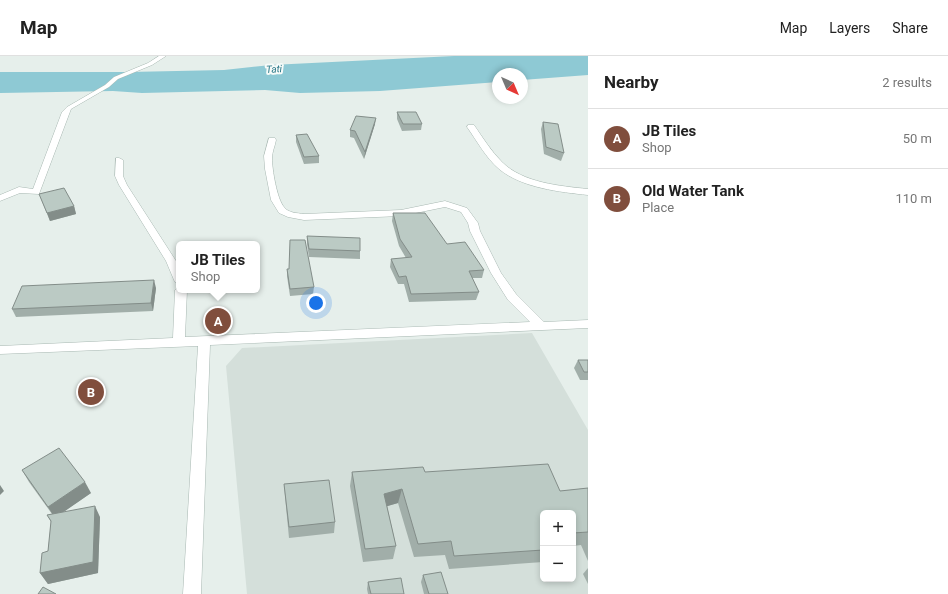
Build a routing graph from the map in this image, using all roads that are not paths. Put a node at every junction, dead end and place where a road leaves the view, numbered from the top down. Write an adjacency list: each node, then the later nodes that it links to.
1 (163, 56): 6 (street)
2 (471, 127): 5 (street)
3 (272, 140): 10 (street)
4 (119, 160): 7 (street)
5 (588, 192)
6 (0, 198)
7 (176, 273)
8 (181, 293): 12 (street)
9 (588, 324): 10 (street)
10 (541, 326): 11 (street)
11 (204, 341): 12 (street); 14 (street)
12 (179, 342): 13 (street)
13 (0, 350)
14 (192, 594)

